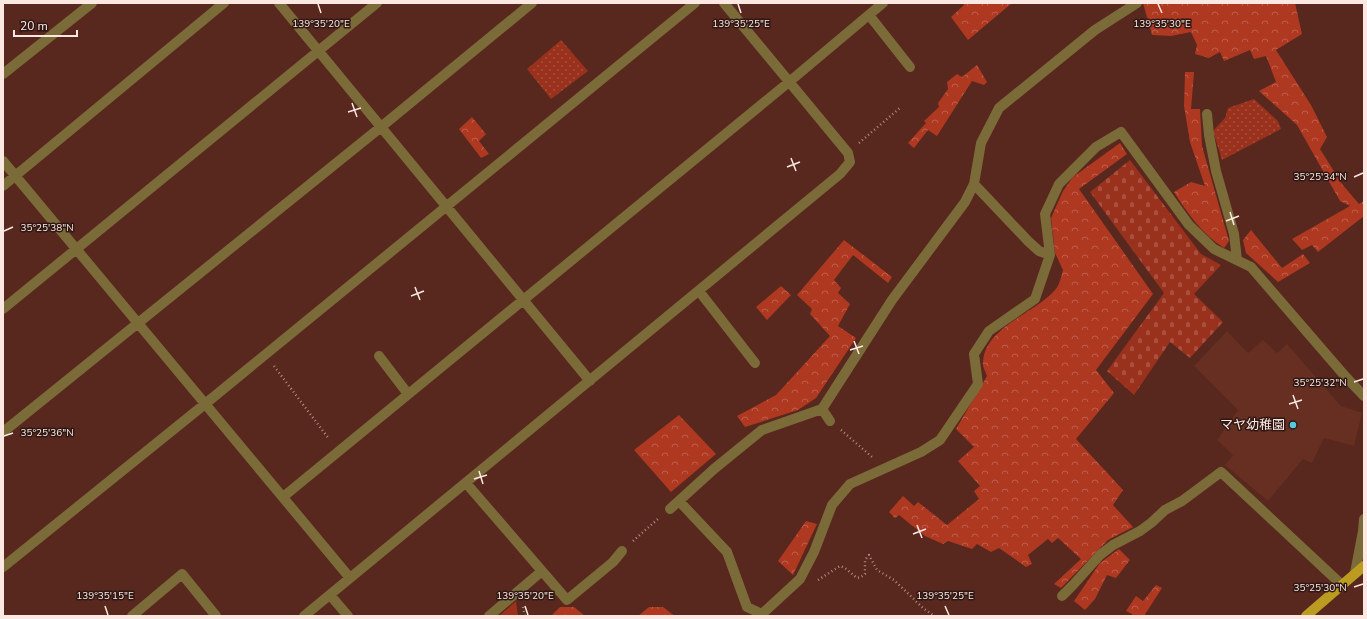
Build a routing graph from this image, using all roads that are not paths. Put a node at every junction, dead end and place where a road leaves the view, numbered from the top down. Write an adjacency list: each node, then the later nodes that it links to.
1 (92, 3): 13 (street)
2 (224, 3): 18 (street)
3 (279, 3): 11 (street)
4 (377, 3): 11 (street)
5 (532, 3): 16 (street)
6 (695, 3): 21 (street)
7 (724, 3): 14 (street)
8 (883, 3): 10 (street)
9 (1137, 3): 19 (street)
10 (869, 15): 12 (street); 14 (street)
11 (318, 51): 16 (street); 22 (street)
12 (910, 67)
13 (3, 74)
14 (789, 82): 25 (street); 26 (street)
15 (1207, 114): 24 (street)
16 (381, 127): 21 (street); 28 (street)
17 (3, 161): 18 (street)
18 (15, 176): 20 (street); 22 (street)
19 (974, 184): 23 (street); 35 (street)
20 (3, 186)
21 (446, 206): 26 (street); 34 (street)
22 (76, 249): 27 (street); 28 (street)
23 (1050, 255): 24 (street); 40 (street)
24 (1237, 260): 33 (street)
25 (699, 291): 30 (street); 31 (street)
26 (522, 300): 31 (street); 32 (street)
27 (3, 309)
28 (138, 324): 34 (street); 37 (street)
29 (379, 356): 32 (street)
30 (755, 363)
31 (590, 381): 38 (street)
32 (408, 394): 39 (street)
33 (1364, 396)
34 (205, 404): 39 (street); 45 (street)
35 (822, 409): 36 (street); 40 (street)
36 (830, 421)
37 (3, 432)
38 (466, 483): 46 (street); 48 (street)
39 (283, 497): 48 (street)
40 (679, 501): 41 (street)
41 (670, 509)
42 (1364, 519): 47 (street)
43 (622, 551): 46 (street)
44 (1364, 566): 47 (main road)
45 (3, 567)
46 (542, 571): 56 (street)
47 (1355, 573): 49 (main road)
48 (350, 578): 50 (street)
49 (1342, 585): 51 (street); 57 (main road)
50 (330, 595): 54 (street); 55 (street)
51 (1062, 596)
52 (132, 616): 53 (street)
53 (216, 616)
54 (304, 616)
55 (348, 616)
56 (490, 616)
57 (1306, 616)

